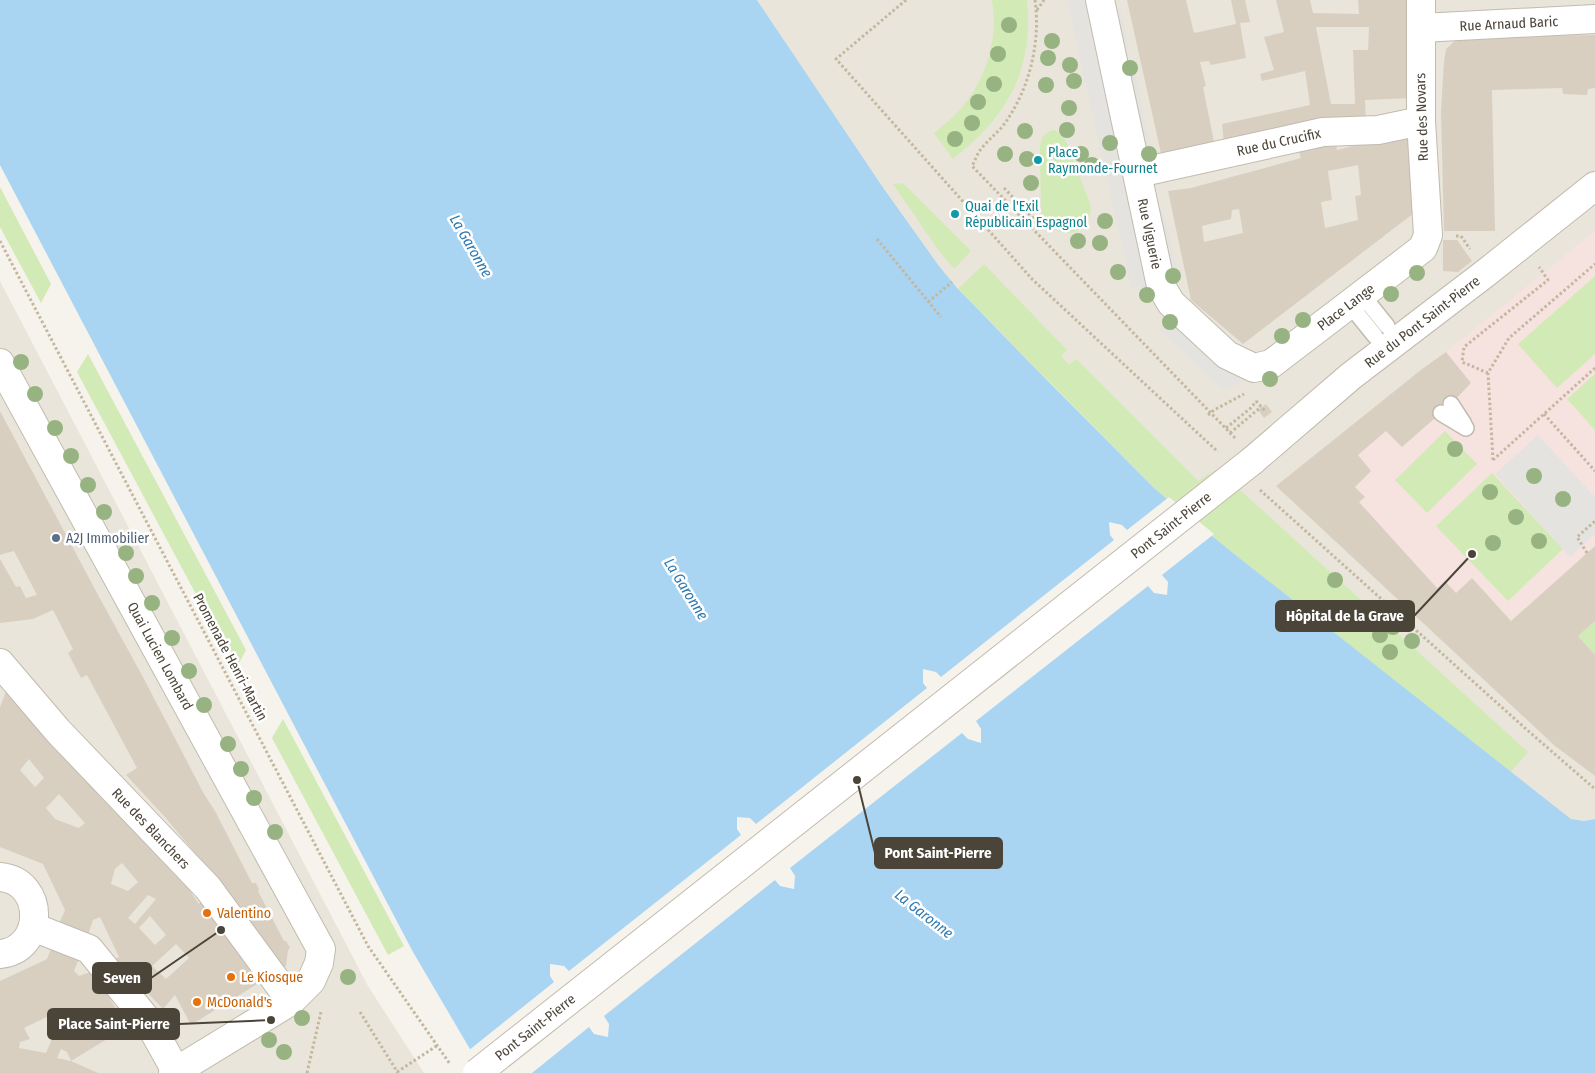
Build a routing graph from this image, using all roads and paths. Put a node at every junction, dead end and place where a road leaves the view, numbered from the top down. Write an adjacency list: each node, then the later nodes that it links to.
1 (906, 0): 36 (path)
2 (1035, 0): 6 (path)
3 (1044, 0): 6 (path)
4 (1100, 0): 10 (street, Rue Viguerie)
5 (1420, 0): 8 (street, Rue des Novars)
6 (1036, 11): 13 (path)
7 (1595, 20): 8 (street, Rue Arnaud Baric)
8 (1421, 28): 9 (street, Rue des Novars)
9 (1421, 121): 10 (street, Rue du Crucifix); 14 (street, Rue des Novars)
10 (1138, 174): 28 (street, Rue Viguerie)
11 (1595, 186): 37 (street, Rue du Pont Saint-Pierre)
12 (1004, 188): 13 (path)
13 (1034, 230): 33 (path)
14 (1428, 235): 20 (street, Place Lange)
15 (877, 238): 21 (path)
16 (0, 241): 50 (path, Promenade Henri-Martin)
17 (1595, 264): 27 (path)
18 (1538, 266): 27 (path)
19 (952, 282): 21 (path)
20 (1356, 300): 23 (lane); 24 (lane); 28 (street, Place Lange)
21 (928, 302): 22 (path)
22 (941, 317)
23 (1387, 326)
24 (1375, 336)
25 (0, 363): 47 (street, Quai Lucien Lombard)
26 (1595, 368): 31 (path)
27 (1488, 373): 31 (path)
28 (1252, 379): 32 (path)
29 (1256, 401): 34 (path)
30 (1252, 406): 33 (path)
31 (1544, 414): 38 (path)
32 (1208, 415)
33 (1226, 428): 34 (path)
34 (1230, 433): 35 (path)
35 (1236, 439)
36 (1221, 454)
37 (1252, 460): 51 (street, Pont Saint-Pierre, bridge)
38 (1595, 471)
39 (1257, 487): 43 (path)
40 (1595, 520): 41 (path)
41 (1587, 553)
42 (0, 663): 47 (street, Rue des Blanchers)
43 (1595, 789)
44 (0, 877): 45 (street)
45 (33, 927): 46 (street); 52 (street)
46 (0, 954)
47 (291, 1001): 52 (street)
48 (360, 1012): 54 (path)
49 (320, 1020): 53 (path)
50 (438, 1045): 51 (path, Promenade Henri-Martin); 54 (path)
51 (464, 1070)
52 (174, 1072)
53 (307, 1073)
54 (397, 1073)

